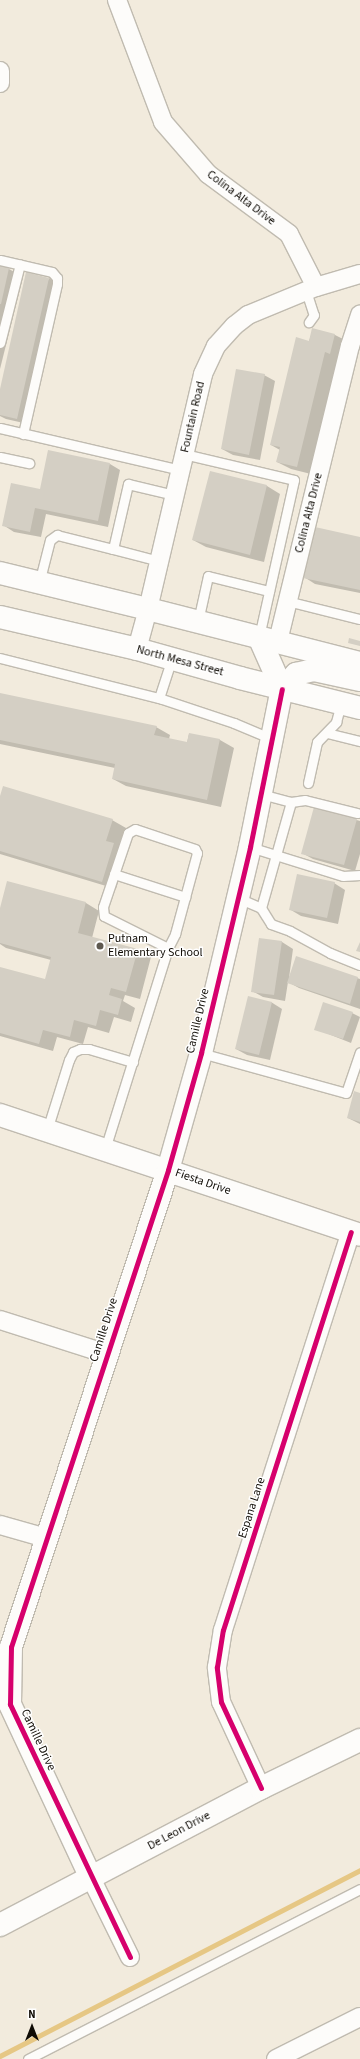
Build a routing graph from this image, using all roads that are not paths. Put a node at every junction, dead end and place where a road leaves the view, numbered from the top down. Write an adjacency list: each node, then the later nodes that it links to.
1 (117, 0): 7 (street, Colina Alta Drive)
2 (0, 71): 3 (street)
3 (0, 83)
4 (0, 260): 5 (lane)
5 (20, 264): 10 (lane); 13 (lane)
6 (360, 274): 7 (street, Fountain Road)
7 (311, 289): 9 (lane); 15 (street, Fountain Road)
8 (360, 315): 11 (street, Colina Alta Drive)
9 (309, 322)
10 (0, 343)
11 (355, 347): 23 (street, Colina Alta Drive)
12 (0, 428): 13 (lane)
13 (23, 434): 15 (lane)
14 (0, 457): 16 (lane)
15 (182, 462): 17 (street, Fountain Road); 22 (lane)
16 (29, 463)
17 (174, 495): 18 (lane); 19 (street, Fountain Road)
18 (113, 548): 19 (lane); 21 (lane)
19 (159, 561): 24 (street, Fountain Road)
20 (0, 573): 21 (street)
21 (39, 583): 24 (street)
22 (269, 591): 27 (lane); 28 (lane)
23 (287, 601): 26 (lane); 28 (street, Colina Alta Drive)
24 (148, 609): 27 (street); 29 (street, Fountain Road)
25 (0, 617): 29 (street, North Mesa Street)
26 (360, 619)
27 (198, 621): 28 (street)
28 (268, 639): 32 (street); 34 (street)
29 (137, 649): 31 (street, North Mesa Street)
30 (0, 658): 35 (lane)
31 (172, 658): 34 (street, North Mesa Street); 35 (lane)
32 (360, 663)
33 (360, 680): 34 (street)
34 (282, 688): 36 (street, North Mesa Street); 38 (street, Camille Drive)
35 (159, 698): 38 (lane)
36 (350, 706): 37 (lane)
37 (327, 733): 39 (lane); 40 (lane)
38 (273, 739): 41 (street, Camille Drive)
39 (360, 740)
40 (308, 783)
41 (261, 794): 42 (lane); 44 (street, Camille Drive)
42 (291, 802): 43 (lane); 45 (lane)
43 (357, 813)
44 (250, 847): 45 (lane); 49 (street, Camille Drive)
45 (277, 856): 47 (lane); 50 (lane)
46 (114, 874): 48 (lane); 48 (lane); 51 (lane)
47 (360, 875)
48 (185, 897): 51 (lane)
49 (237, 898): 50 (lane); 54 (street, Camille Drive)
50 (261, 908): 52 (lane)
51 (168, 948): 55 (lane)
52 (360, 965)
53 (360, 1052): 54 (lane)
54 (201, 1053): 59 (street, Camille Drive)
55 (133, 1062): 57 (lane); 58 (lane)
56 (0, 1115): 57 (street, Fiesta Drive)
57 (47, 1130): 58 (street, Fiesta Drive)
58 (105, 1149): 59 (street, Fiesta Drive)
59 (168, 1170): 60 (street, Fiesta Drive); 62 (street, Camille Drive)
60 (355, 1234): 67 (street, Espana Lane)
61 (0, 1320): 62 (street)
62 (107, 1354): 64 (street, Camille Drive)
63 (0, 1525): 64 (street)
64 (46, 1538): 65 (street, Camille Drive)
65 (5, 1707): 68 (street, Camille Drive)
66 (360, 1740): 67 (street, De Leon Drive)
67 (261, 1788): 68 (street, De Leon Drive)
68 (92, 1878): 70 (street, De Leon Drive); 71 (street, Camille Drive)
69 (360, 1889): 73 (lane)
70 (0, 1925)
71 (130, 1957)
72 (360, 2017): 74 (street)
73 (28, 2059)
74 (276, 2059)

